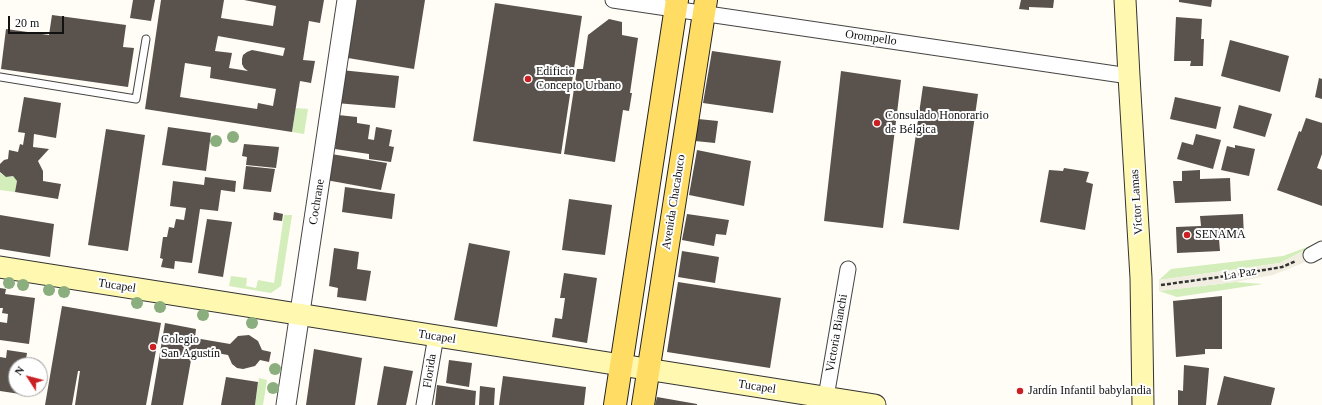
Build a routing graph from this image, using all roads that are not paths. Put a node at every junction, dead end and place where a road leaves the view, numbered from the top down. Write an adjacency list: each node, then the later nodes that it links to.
1 (347, 0): 11 (street, Cochrane)
2 (613, 0): 4 (street, Orompello)
3 (1125, 0): 7 (main road, Víctor Lamas)
4 (677, 5): 5 (street, Orompello); 13 (main road)
5 (704, 7): 7 (street, Orompello); 14 (main road, Avenida Chacabuco)
6 (146, 39): 8 (lane)
7 (1128, 76): 21 (main road, Víctor Lamas)
8 (0, 77)
9 (0, 267): 11 (main road, Tucapel)
10 (848, 269): 15 (street, Victoria Bianchi)
11 (300, 315): 12 (main road, Tucapel); 16 (street, Cochrane)
12 (436, 336): 13 (main road, Tucapel); 17 (street, Florida)
13 (621, 366): 14 (main road, Tucapel); 18 (main road)
14 (648, 370): 15 (main road, Tucapel); 19 (main road, Avenida Chacabuco)
15 (826, 398): 20 (main road, Tucapel)
16 (286, 405)
17 (424, 405)
18 (615, 405)
19 (643, 405)
20 (875, 405)
21 (1143, 405)

